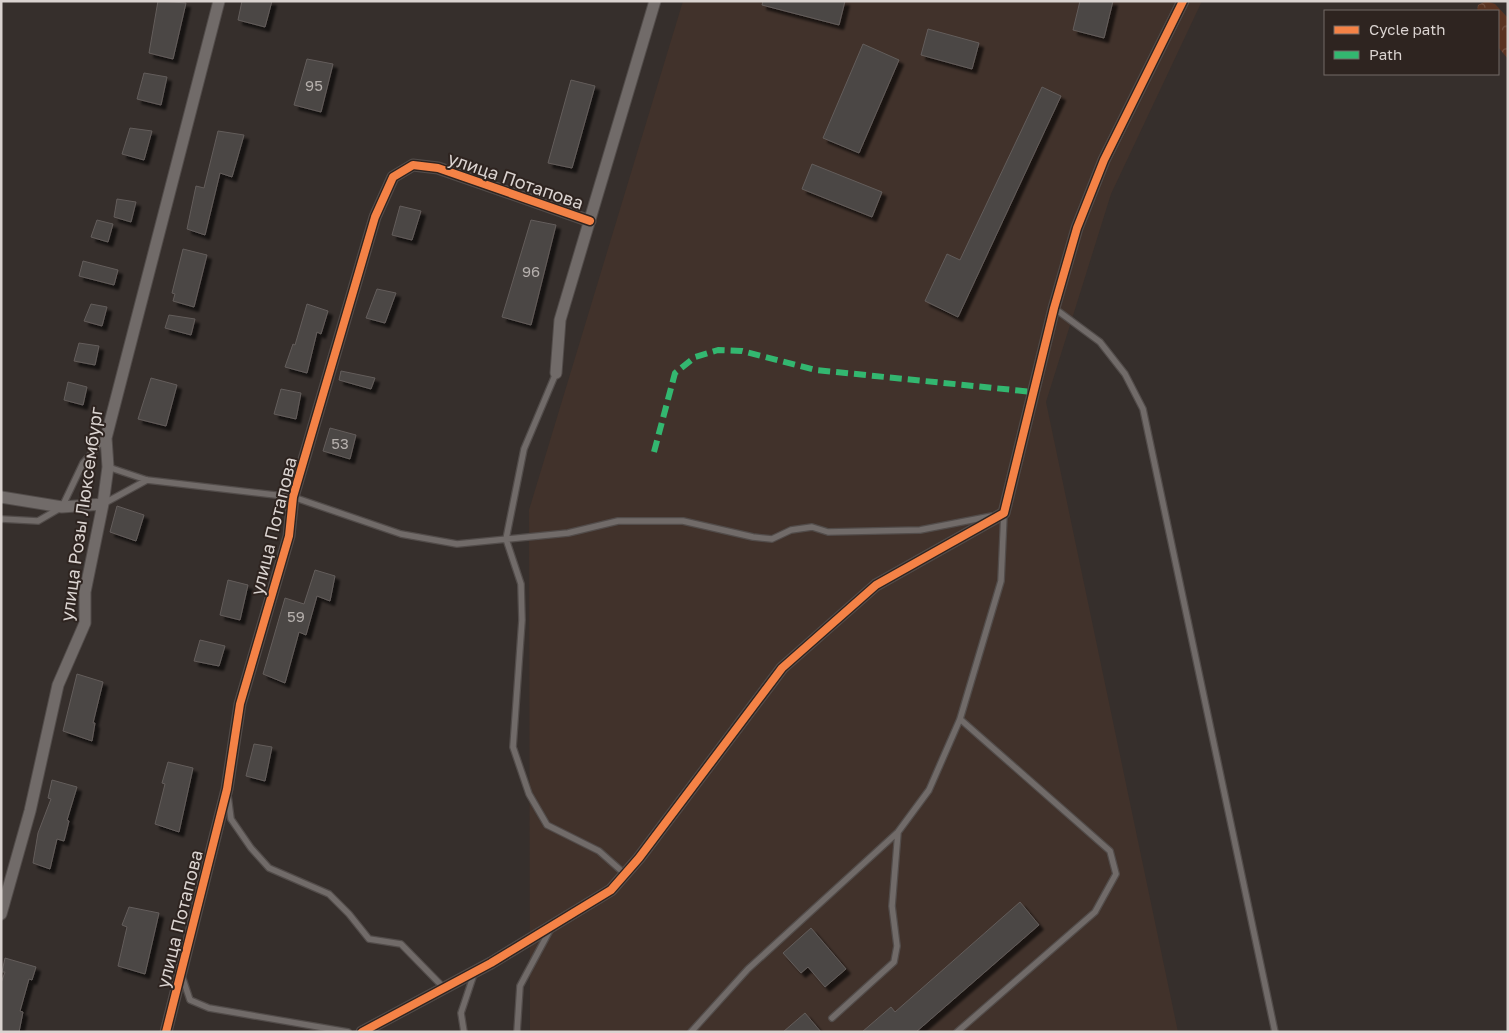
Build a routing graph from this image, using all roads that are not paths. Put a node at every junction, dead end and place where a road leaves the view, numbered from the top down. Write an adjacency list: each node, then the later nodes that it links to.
1 (219, 1): 7 (street, улица Розы Люксембург)
2 (655, 1): 4 (street)
3 (1183, 1): 5 (street)
4 (590, 221): 6 (street); 11 (street, улица Потапова)
5 (1054, 308): 14 (street); 34 (lane)
6 (556, 373): 16 (lane)
7 (106, 438): 8 (street, улица Розы Люксембург); 13 (lane)
8 (108, 466): 9 (lane); 12 (street, улица Розы Люксембург)
9 (147, 480): 11 (lane); 12 (lane)
10 (1, 497): 13 (street)
11 (293, 497): 16 (lane); 18 (street, улица Потапова)
12 (103, 504): 13 (street); 21 (street, улица Розы Люксембург)
13 (62, 507): 15 (lane)
14 (1004, 514): 16 (lane); 17 (lane); 20 (street)
15 (1, 519)
16 (506, 539): 20 (lane)
17 (960, 719): 19 (lane); 33 (lane)
18 (227, 789): 23 (street, улица Потапова); 25 (lane)
19 (898, 832): 26 (lane); 32 (lane)
20 (625, 874): 22 (street)
21 (1, 914)
22 (553, 926): 24 (street); 31 (lane)
23 (181, 972): 27 (street, улица Потапова); 28 (lane)
24 (475, 972): 25 (street); 30 (lane)
25 (444, 988): 29 (street)
26 (832, 1018)
27 (166, 1032)
28 (348, 1032)
29 (362, 1032)
30 (464, 1032)
31 (517, 1032)
32 (691, 1032)
33 (957, 1032)
34 (1275, 1032)

